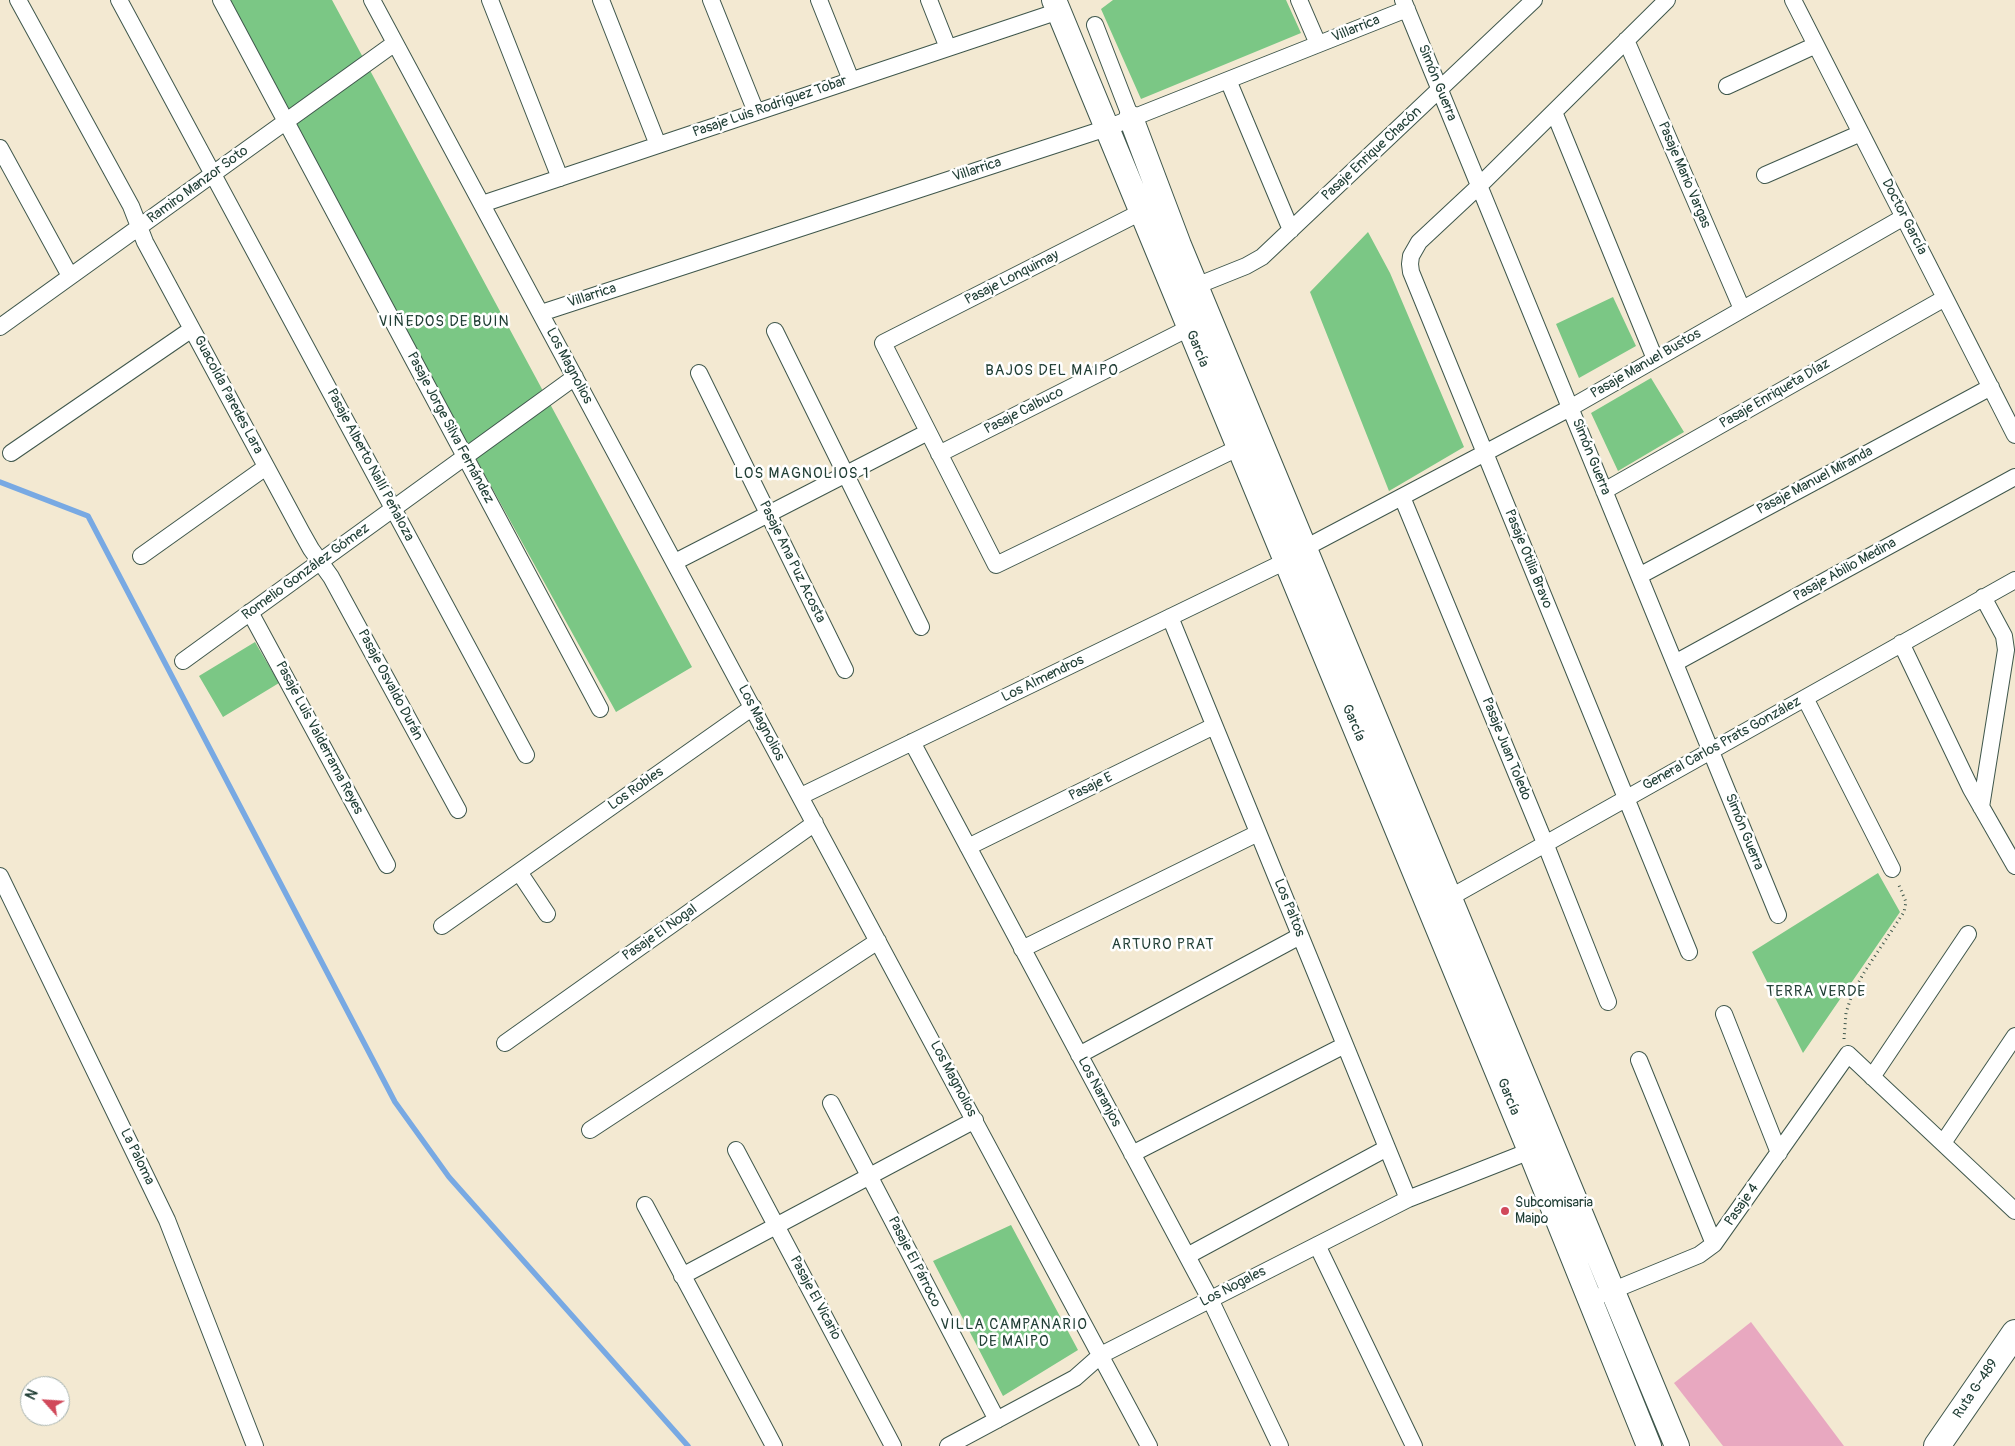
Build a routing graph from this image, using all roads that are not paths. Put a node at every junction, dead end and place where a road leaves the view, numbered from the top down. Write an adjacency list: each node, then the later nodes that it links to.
1 (18, 0): 42 (street, Guacolda Paredes Lara)
2 (118, 0): 35 (street, Pasaje Alberto Nallí Peñaloza)
3 (221, 0): 30 (street, Pasaje Jorge Silva Fernández)
4 (372, 0): 19 (street, Los Magnolios)
5 (490, 0): 37 (street)
6 (600, 0): 33 (street)
7 (711, 0): 27 (street)
8 (819, 0): 23 (street)
9 (929, 0): 22 (street)
10 (1299, 0): 20 (street)
11 (1534, 0): 16 (street, Pasaje Enrique Chacón)
12 (1667, 0): 18 (street, Pasaje Otilia Bravo)
13 (1793, 0): 21 (street, Doctor García)
14 (1405, 4): 20 (street, Villarrica); 26 (street, Simón Guerra)
15 (1056, 5): 22 (street, Pasaje Luis Rodríguez Tobar); 31 (street, García)
16 (1515, 8): 26 (street, Pasaje Enrique Chacón)
17 (1095, 25): 29 (street, García)
18 (1626, 40): 28 (street, Pasaje Otilia Bravo); 47 (street, Pasaje Mario Vargas)
19 (395, 43): 30 (street, Ramiro Manzor Soto); 39 (street, Los Magnolios)
20 (1318, 44): 24 (street, Villarrica)
21 (1816, 45): 25 (street); 32 (street, Doctor García)
22 (948, 48): 23 (street, Pasaje Luis Rodríguez Tobar)
23 (851, 80): 27 (street, Pasaje Luis Rodríguez Tobar)
24 (1228, 80): 29 (street, Villarrica); 43 (street)
25 (1727, 86)
26 (1440, 90): 38 (street, Simón Guerra); 43 (street, Pasaje Enrique Chacón)
27 (756, 112): 33 (street, Pasaje Luis Rodríguez Tobar)
28 (1554, 112): 38 (street, Pasaje Otilia Bravo); 53 (street)
29 (1131, 118): 31 (street, Villarrica); 45 (street, García)
30 (286, 121): 35 (street, Ramiro Manzor Soto); 64 (street, Pasaje Jorge Silva Fernández)
31 (1107, 128): 40 (street, García); 48 (street, Villarrica)
32 (1861, 133): 36 (street); 41 (street, Doctor García)
33 (658, 145): 37 (street, Pasaje Luis Rodríguez Tobar)
34 (0, 148): 44 (street)
35 (213, 174): 42 (street, Ramiro Manzor Soto); 70 (street, Pasaje Alberto Nallí Peñaloza)
36 (1765, 175)
37 (560, 178): 39 (street, Pasaje Luis Rodríguez Tobar)
38 (1479, 186): 57 (street, Simón Guerra); 62 (street, Pasaje Otilia Bravo)
39 (482, 204): 48 (street, Los Magnolios)
40 (1141, 212): 50 (street, García); 58 (street, Pasaje Lonquimay)
41 (1904, 217): 46 (street, Doctor García); 47 (street, Pasaje Manuel Bustos)
42 (139, 227): 44 (street, Ramiro Manzor Soto); 51 (street, Guacolda Paredes Lara)
43 (1291, 230): 45 (street, Pasaje Enrique Chacón)
44 (70, 276): 49 (street, Ramiro Manzor Soto)
45 (1196, 286): 72 (street, García)
46 (1945, 298): 56 (street, Doctor García); 68 (street, Pasaje Enriqueta Díaz)
47 (1742, 309): 53 (street, Pasaje Manuel Bustos)
48 (541, 313): 55 (street, Los Magnolios)
49 (0, 327)
50 (1189, 328): 60 (street, García); 63 (street, Pasaje Calbuco)
51 (192, 329): 61 (street); 65 (street, Guacolda Paredes Lara)
52 (775, 330): 66 (street)
53 (1655, 359): 57 (street, Pasaje Manuel Bustos)
54 (699, 373): 71 (street, Pasaje Ana Puz Acosta)
55 (575, 377): 64 (street, Romelio González Gómez); 76 (street, Los Magnolios)
56 (1991, 387): 59 (street, Doctor García); 77 (street, Pasaje Manuel Miranda)
57 (1570, 408): 62 (street, Pasaje Manuel Bustos); 68 (street, Simón Guerra)
58 (928, 432): 63 (street); 66 (street)
59 (2015, 435)
60 (1238, 448): 63 (street); 74 (street, García)
61 (11, 453)
62 (1485, 453): 69 (street, Pasaje Manuel Bustos); 95 (street, Pasaje Otilia Bravo)
63 (939, 454)
64 (465, 456): 70 (street, Romelio González Gómez); 89 (street, Pasaje Jorge Silva Fernández)
65 (266, 467): 73 (street); 75 (street, Guacolda Paredes Lara)
66 (845, 474): 71 (street); 82 (street)
67 (2015, 477): 85 (street, Pasaje Abilio Medina)
68 (1604, 491): 77 (street, Simón Guerra)
69 (1402, 497): 72 (street, Pasaje Manuel Bustos); 100 (street, Pasaje Juan Toledo)
70 (394, 508): 75 (street, Romelio González Gómez); 93 (street, Pasaje Alberto Nallí Peñaloza)
71 (768, 514): 76 (street); 86 (street, Pasaje Ana Puz Acosta)
72 (1306, 548): 107 (street, García)
73 (141, 556)
74 (1286, 561): 81 (street, Los Almendros); 108 (street, García)
75 (320, 562): 80 (street, Romelio González Gómez); 97 (street, Pasaje Osvaldo Durán)
76 (674, 562): 88 (street, Los Magnolios)
77 (1639, 576): 85 (street, Simón Guerra)
78 (2015, 580): 79 (street, General Carlos Prats González)
79 (1983, 598): 83 (street, General Carlos Prats González); 96 (street)
80 (250, 612): 84 (street, Romelio González Gómez); 102 (street, Pasaje Luis Valderrama Reyes)
81 (1170, 617): 90 (street, Los Paltos); 91 (street, Los Almendros)
82 (921, 627)
83 (1901, 643): 87 (street, General Carlos Prats González); 96 (street)
84 (182, 661)
85 (1675, 663): 92 (street, Simón Guerra)
86 (846, 670)
87 (1805, 698): 92 (street, General Carlos Prats González); 104 (street)
88 (753, 707): 94 (street, Los Magnolios); 105 (street, Los Robles)
89 (600, 709)
90 (1214, 726): 99 (street, Los Paltos); 101 (street, Pasaje E)
91 (912, 742): 94 (street, Los Almendros); 101 (street, Los Naranjos)
92 (1710, 751): 95 (street, General Carlos Prats González); 110 (street, Simón Guerra)
93 (526, 755)
94 (801, 796): 98 (street, Los Magnolios)
95 (1626, 798): 100 (street, General Carlos Prats González); 116 (street, Pasaje Otilia Bravo)
96 (1981, 807): 103 (street)
97 (458, 810)
98 (815, 823): 114 (street, Los Magnolios); 120 (street, Pasaje El Nogal)
99 (1258, 833): 113 (street, Los Paltos); 115 (street)
100 (1546, 844): 107 (street, General Carlos Prats González); 117 (street, Pasaje Juan Toledo)
101 (968, 848): 115 (street, Los Naranjos)
102 (387, 865)
103 (2015, 866)
104 (1892, 869)
105 (519, 872): 109 (street); 111 (street, Los Robles)
106 (0, 876): 149 (street, La Paloma)
107 (1450, 897): 108 (street, General Carlos Prats González); 143 (street, García)
108 (1430, 908): 131 (street, García)
109 (547, 914)
110 (1778, 915)
111 (442, 926)
112 (1968, 934): 124 (street)
113 (1300, 936): 121 (street, Los Paltos); 122 (street)
114 (878, 941): 126 (street, Los Magnolios); 127 (street)
115 (1022, 949): 122 (street, Los Naranjos)
116 (1689, 952)
117 (1608, 1002)
118 (1724, 1014): 132 (street)
119 (2015, 1036): 128 (street)
120 (505, 1042)
121 (1345, 1045): 129 (street, Los Paltos); 133 (street)
122 (1079, 1055): 133 (street, Los Naranjos)
123 (1639, 1060): 139 (street)
124 (1872, 1077): 128 (street); 132 (street, Pasaje 4)
125 (832, 1103): 134 (street, Pasaje El Párroco)
126 (975, 1120): 134 (street); 147 (street, Los Magnolios)
127 (590, 1130)
128 (1943, 1143): 137 (street)
129 (1387, 1148): 135 (street, Los Paltos); 141 (street)
130 (736, 1150): 138 (street, Pasaje El Vicario)
131 (1530, 1151): 135 (street, Los Nogales); 145 (street, García)
132 (1778, 1153): 139 (street, Pasaje 4)
133 (1132, 1154): 141 (street, Los Naranjos)
134 (870, 1177): 138 (street); 148 (street, Pasaje El Párroco)
135 (1408, 1199): 140 (street, Los Nogales)
136 (645, 1205): 142 (street)
137 (2015, 1211)
138 (777, 1227): 142 (street); 151 (street, Pasaje El Vicario)
139 (1714, 1244): 143 (street, Pasaje 4)
140 (1317, 1245): 144 (street, Los Nogales); 155 (street)
141 (1187, 1256): 144 (street, Los Naranjos)
142 (682, 1276): 150 (street)
143 (1613, 1290): 145 (street, Pasaje 4); 157 (street, García)
144 (1210, 1299): 147 (street, Los Nogales); 154 (street, Los Naranjos)
145 (1590, 1299): 156 (street, García)
146 (2015, 1333): 158 (main road, Ruta G-489)
147 (1101, 1354): 148 (street, Los Nogales); 153 (street, Los Magnolios)
148 (997, 1420): 152 (street, Los Nogales)
149 (255, 1446)
150 (774, 1446)
151 (893, 1446)
152 (948, 1446)
153 (1149, 1446)
154 (1280, 1446)
155 (1414, 1446)
156 (1650, 1446)
157 (1677, 1446)
158 (1937, 1446)

